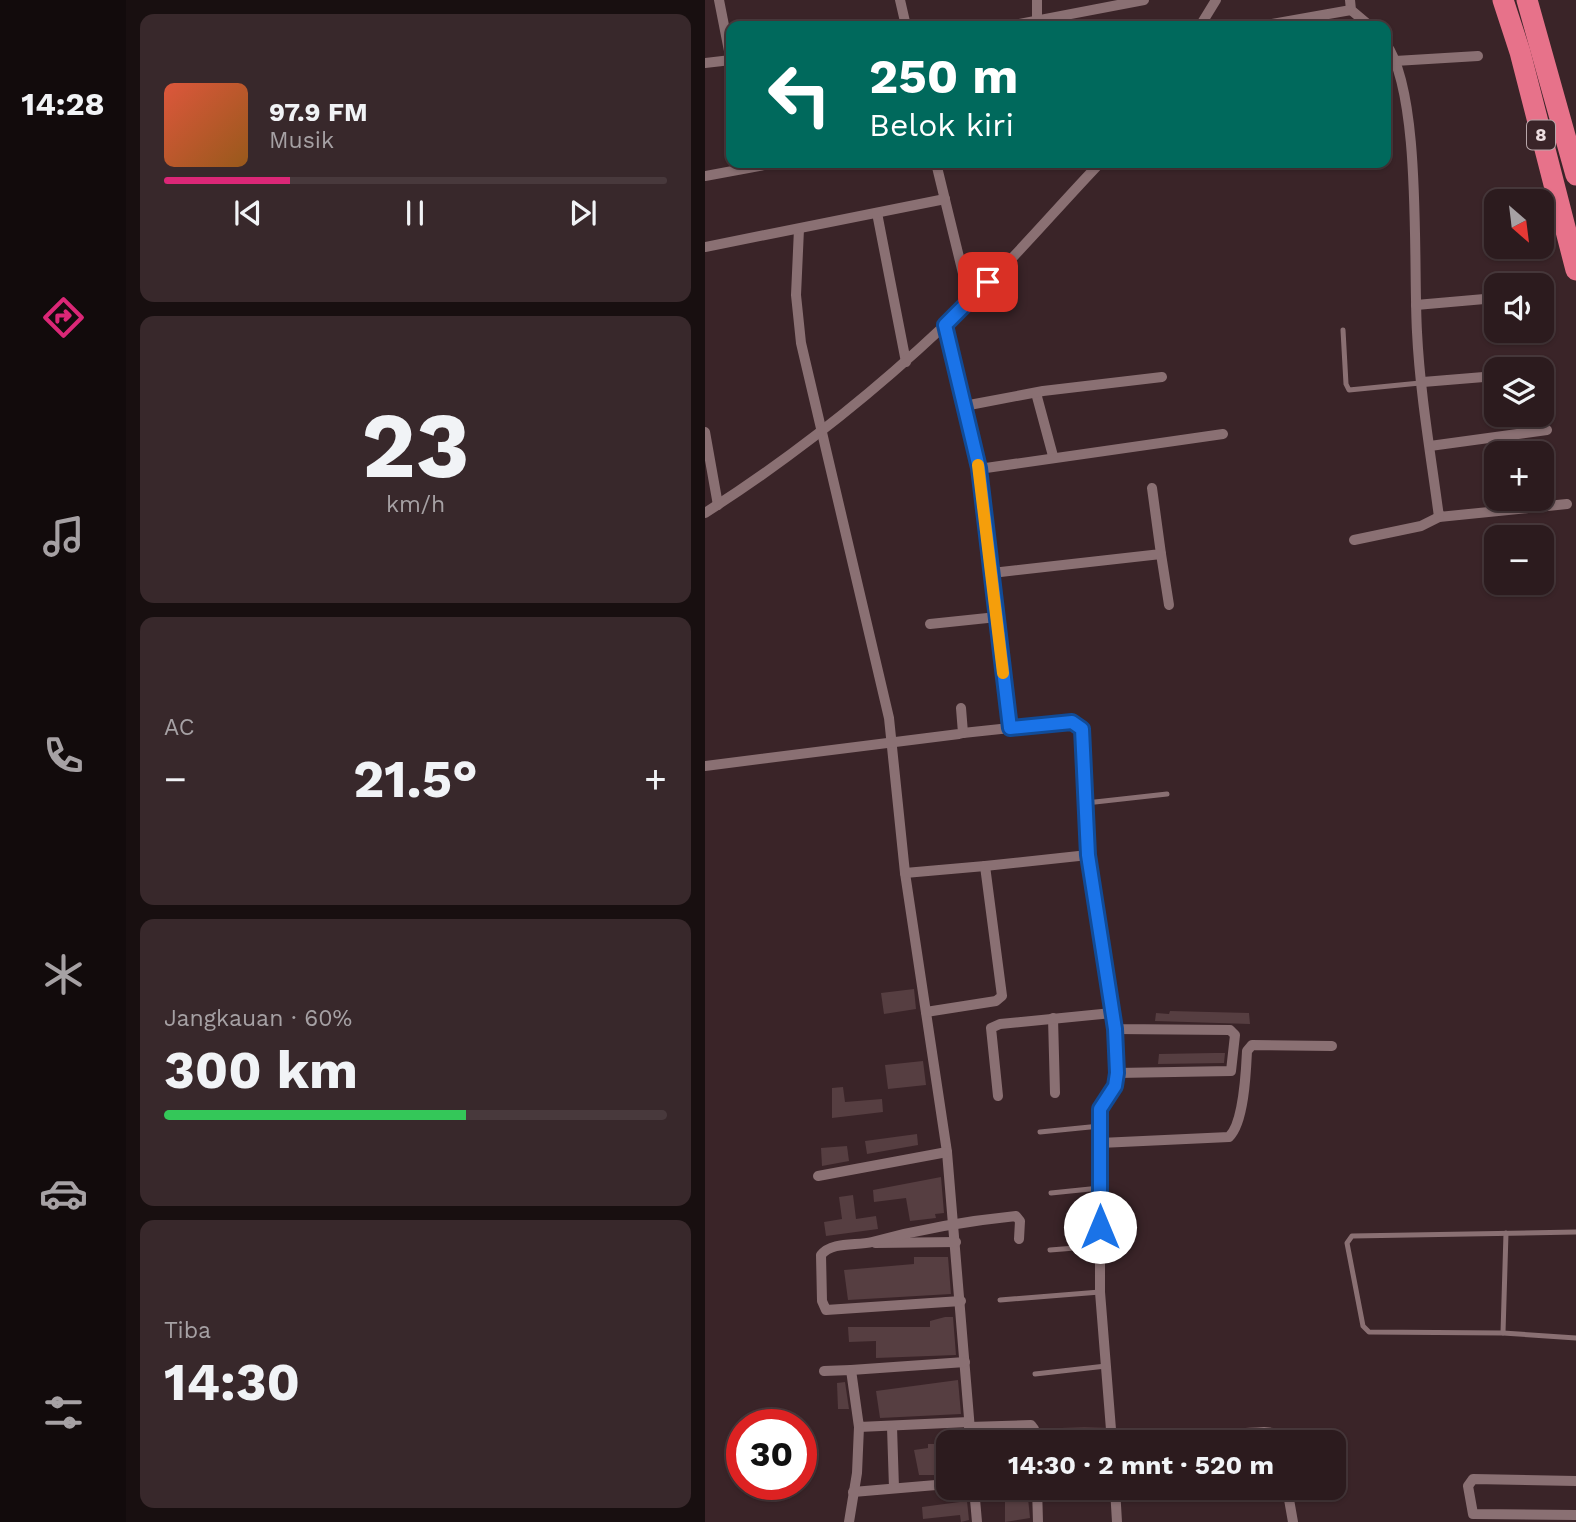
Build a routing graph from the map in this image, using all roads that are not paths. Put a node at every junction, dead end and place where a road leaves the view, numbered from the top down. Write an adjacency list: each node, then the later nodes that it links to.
1 (719, 0): 15 (street)
2 (900, 0): 9 (street)
3 (1037, 0): 10 (street)
4 (1144, 0): 11 (street)
5 (1216, 0): 12 (street)
6 (1503, 0): 30 (highway, 8)
7 (1527, 0): 24 (highway, 8)
8 (1351, 5): 13 (street); 14 (street)
9 (905, 21)
10 (1037, 21)
11 (1042, 21)
12 (1203, 21)
13 (1285, 21)
14 (1365, 21)
15 (726, 35)
16 (1391, 53): 19 (street)
17 (1479, 56): 19 (street)
18 (726, 61): 20 (street)
19 (1395, 61): 33 (street)
20 (705, 63)
21 (741, 168): 25 (street)
22 (937, 168): 26 (street)
23 (1095, 168): 32 (street)
24 (1576, 175)
25 (705, 176)
26 (945, 199): 27 (street); 32 (street)
27 (877, 213): 28 (street); 36 (street)
28 (799, 229): 29 (street); 42 (street)
29 (705, 247)
30 (1576, 270)
31 (1484, 299): 33 (street)
32 (970, 302): 34 (street)
33 (1416, 305): 39 (street)
34 (945, 325): 36 (street); 41 (street)
35 (1343, 330): 39 (lane)
36 (906, 362): 42 (street)
37 (1162, 377): 40 (street)
38 (1484, 377): 39 (street)
39 (1423, 382): 46 (street)
40 (1036, 393): 41 (street); 47 (street)
41 (964, 406): 48 (street)
42 (823, 430): 51 (street); 63 (street)
43 (1547, 430): 46 (street)
44 (1223, 434): 47 (street)
45 (706, 438): 51 (street)
46 (1430, 446): 53 (street)
47 (1053, 456): 48 (street)
48 (979, 468): 56 (street)
49 (1152, 488): 55 (street)
50 (1567, 504): 53 (street)
51 (718, 505): 52 (street)
52 (705, 513)
53 (1439, 517): 54 (street)
54 (1354, 540)
55 (1161, 554): 56 (street); 57 (street)
56 (992, 573): 58 (street)
57 (1169, 605)
58 (997, 617): 59 (street); 61 (street)
59 (930, 624)
60 (961, 708): 62 (street)
61 (1010, 728): 62 (street); 66 (street)
62 (963, 733): 63 (street)
63 (891, 744): 64 (street); 69 (street)
64 (705, 766)
65 (1166, 794): 66 (lane)
66 (1086, 803): 67 (street)
67 (1088, 855): 68 (street); 71 (street)
68 (985, 866): 69 (street); 70 (street)
69 (905, 873): 70 (street)
70 (926, 1012): 81 (street)
71 (1112, 1013): 72 (street); 73 (street)
72 (1053, 1018): 76 (street); 77 (street)
73 (1115, 1029): 75 (street); 75 (street)
74 (1331, 1046): 80 (street)
75 (1117, 1073): 78 (street)
76 (1055, 1093)
77 (998, 1096)
78 (1100, 1126): 79 (lane); 80 (street)
79 (1040, 1132)
80 (1100, 1143): 83 (street)
81 (947, 1152): 82 (street); 85 (street)
82 (818, 1175)
83 (1100, 1188): 84 (lane); 91 (street)
84 (1051, 1193)
85 (954, 1222): 88 (street); 89 (street); 90 (street)
86 (1576, 1232): 87 (lane)
87 (1506, 1233): 96 (lane); 96 (lane)
88 (1019, 1239)
89 (871, 1242): 90 (street); 94 (street)
90 (956, 1242): 94 (street)
91 (1100, 1246): 92 (lane); 93 (street)
92 (1050, 1250)
93 (1100, 1292): 95 (lane); 99 (street)
94 (961, 1300): 98 (street)
95 (1000, 1300)
96 (1503, 1334): 97 (lane)
97 (1576, 1338)
98 (965, 1362): 100 (street); 103 (street)
99 (1106, 1366): 102 (lane); 108 (street)
100 (851, 1370): 101 (street); 104 (street)
101 (824, 1371)
102 (1035, 1374)
103 (969, 1425): 105 (street); 106 (street); 107 (street)
104 (859, 1427): 105 (street); 112 (street)
105 (892, 1427): 111 (street)
106 (970, 1430)
107 (1032, 1430)
108 (1111, 1430)
109 (1576, 1481): 117 (street)
110 (936, 1485): 111 (street)
111 (894, 1488): 112 (street)
112 (853, 1492): 118 (street)
113 (976, 1500): 119 (street)
114 (1037, 1500): 120 (street)
115 (1116, 1500): 121 (street)
116 (1289, 1500): 122 (street)
117 (1576, 1515)
118 (849, 1522)
119 (977, 1522)
120 (1038, 1522)
121 (1117, 1522)
122 (1293, 1522)

